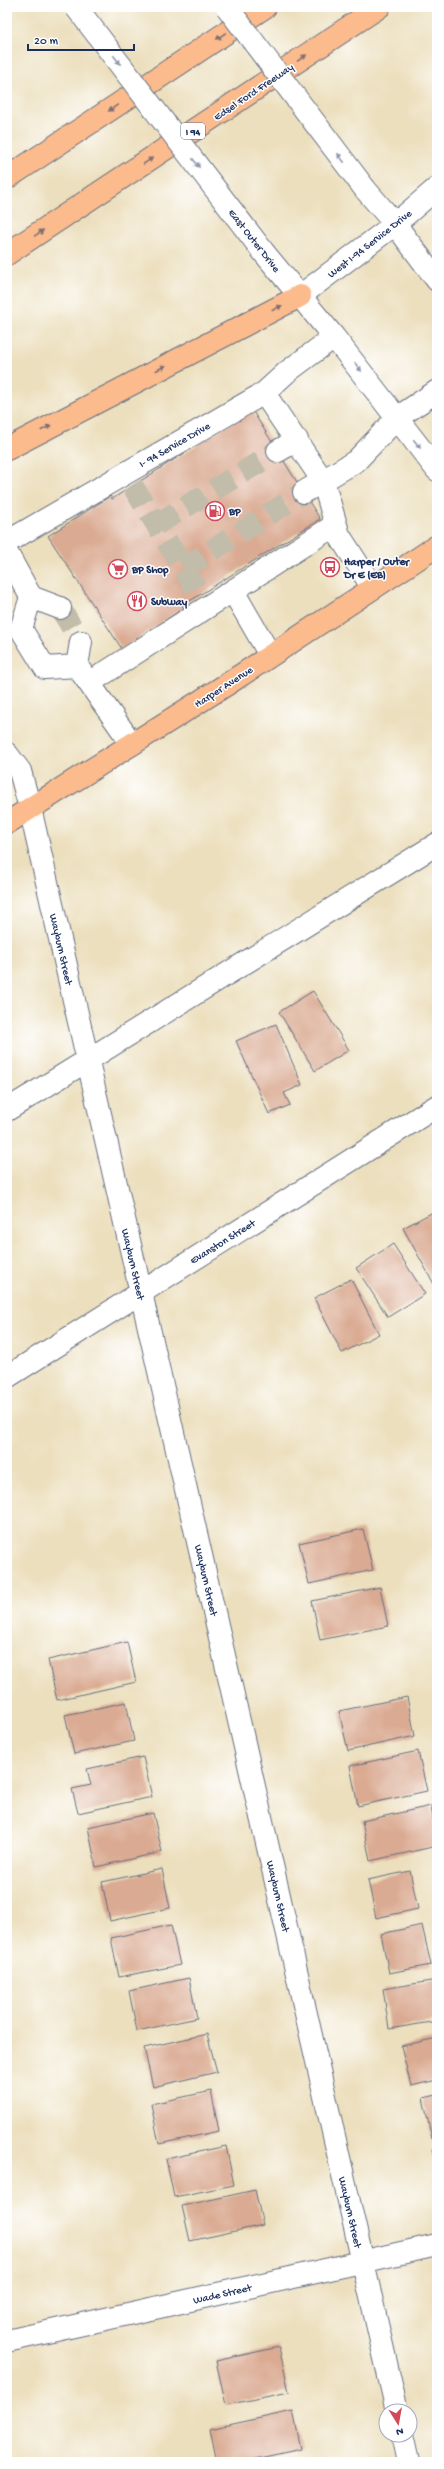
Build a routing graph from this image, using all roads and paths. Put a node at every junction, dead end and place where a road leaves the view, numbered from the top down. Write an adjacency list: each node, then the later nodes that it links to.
1 (76, 7): 10 (street, East Outer Drive, one-way to 10, bridge)
2 (227, 7): 7 (street, one-way to 2, bridge)
3 (265, 7): 5 (main road, one-way to 5)
4 (379, 7): 8 (main road, Edsel Ford Freeway / I 94, one-way to 4)
5 (7, 178)
6 (437, 188): 7 (street, West I-94 Service Drive)
7 (395, 224): 9 (street); 10 (street, West I-94 Service Drive)
8 (7, 254)
9 (434, 270)
10 (300, 296): 11 (street, East Outer Drive); 16 (main road, one-way to 10)
11 (334, 336): 13 (street, I- 94 Service Drive); 14 (street, East Outer Drive, one-way to 14)
12 (437, 391): 14 (street)
13 (264, 393): 15 (street); 22 (street, I- 94 Service Drive)
14 (397, 418): 18 (street, East Outer Drive, one-way to 18); 19 (street)
15 (297, 440): 17 (street); 19 (street)
16 (7, 449)
17 (278, 451)
18 (437, 470)
19 (323, 481): 20 (street); 21 (street)
20 (304, 492)
21 (335, 525): 25 (street); 26 (street)
22 (7, 542)
23 (437, 546): 25 (main road, Harper Avenue)
24 (7, 553): 27 (street)
25 (373, 588): 30 (main road, Harper Avenue)
26 (233, 591): 30 (street); 31 (street)
27 (31, 597): 28 (street); 31 (street)
28 (60, 608)
29 (81, 642): 31 (street)
30 (270, 655): 32 (main road, Harper Avenue)
31 (83, 674): 32 (street)
32 (132, 744): 34 (main road, Harper Avenue)
33 (7, 754): 34 (street, Wayburn Street)
34 (30, 808): 35 (main road, Harper Avenue); 37 (street, Wayburn Street)
35 (7, 823)
36 (437, 844): 37 (street)
37 (87, 1059): 39 (street); 40 (street, Wayburn Street)
38 (437, 1106): 40 (street, Evanston Street)
39 (7, 1110)
40 (141, 1292): 41 (street, Evanston Street); 43 (street, Wayburn Street)
41 (7, 1377)
42 (437, 2245): 43 (street, Wade Street)
43 (363, 2262): 44 (street, Wade Street); 45 (street, Wayburn Street)
44 (7, 2342)
45 (395, 2403)
46 (404, 2443): 47 (street)
47 (408, 2462)

